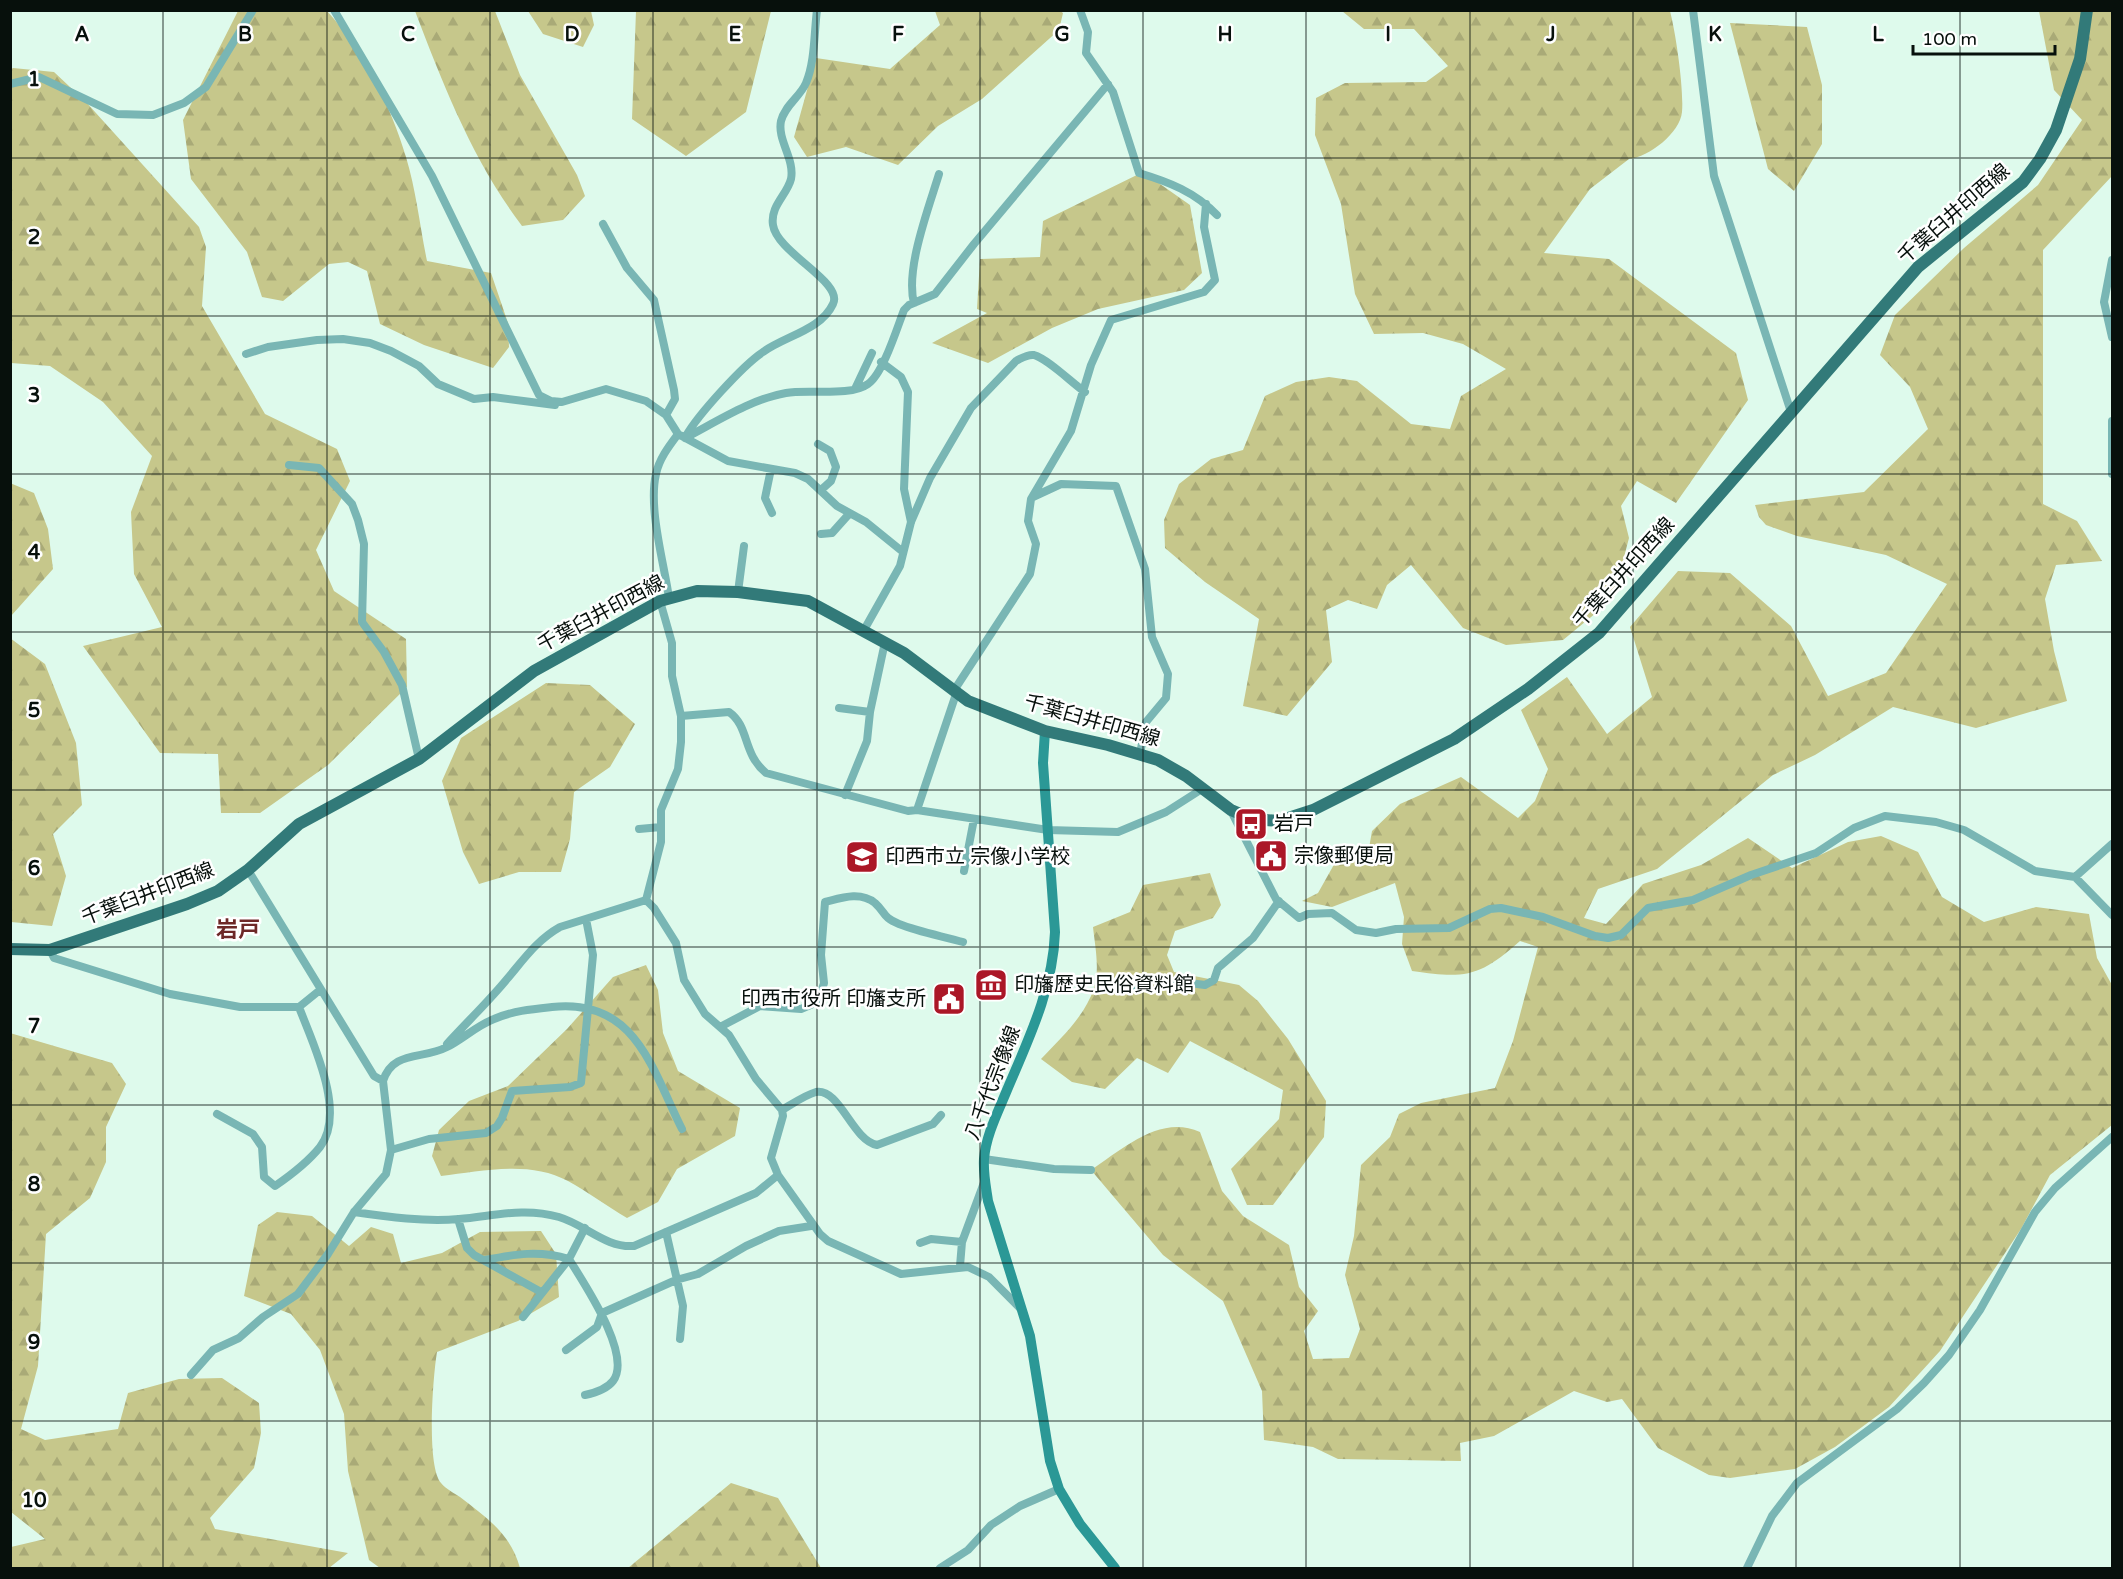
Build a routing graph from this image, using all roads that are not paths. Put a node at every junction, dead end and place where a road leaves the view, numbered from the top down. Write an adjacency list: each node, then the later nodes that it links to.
1 (253, 10): 7 (street)
2 (334, 10): 21 (street)
3 (818, 10): 25 (street)
4 (1080, 10): 8 (street)
5 (1693, 10): 22 (street)
6 (2087, 10): 22 (main road, 千葉臼井印西線)
7 (10, 84)
8 (1108, 84): 10 (street); 14 (street)
9 (939, 174): 14 (street)
10 (1206, 204): 11 (street); 20 (street)
11 (1217, 215)
12 (603, 224): 23 (street)
13 (2112, 260): 15 (street)
14 (914, 303): 18 (street)
15 (2112, 337)
16 (872, 352): 19 (street)
17 (246, 354): 21 (street)
18 (881, 362): 19 (street); 34 (street)
19 (855, 389): 25 (street)
20 (1085, 392): 31 (street); 34 (street)
21 (562, 402): 23 (street)
22 (1791, 412): 52 (main road, 千葉臼井印西線)
23 (666, 415): 25 (street)
24 (2112, 421): 29 (street)
25 (682, 436): 28 (street); 39 (street)
26 (818, 444): 30 (street)
27 (289, 465): 48 (street)
28 (771, 469): 30 (street); 32 (street)
29 (2112, 474)
30 (821, 490): 33 (street)
31 (1031, 498): 42 (street); 47 (street)
32 (772, 513)
33 (849, 514): 35 (street); 37 (street)
34 (911, 522): 37 (street)
35 (821, 534)
36 (744, 546): 38 (street)
37 (903, 552): 40 (street)
38 (738, 592): 39 (main road, 千葉臼井印西線); 40 (main road, 千葉臼井印西線)
39 (665, 600): 45 (street); 48 (main road, 千葉臼井印西線)
40 (864, 630): 41 (main road, 千葉臼井印西線)
41 (885, 642): 42 (main road, 千葉臼井印西線); 44 (street)
42 (954, 693): 46 (main road, 千葉臼井印西線); 51 (street)
43 (838, 708): 44 (street)
44 (870, 712): 50 (street)
45 (681, 716): 50 (street); 54 (street)
46 (1046, 731): 47 (main road, 千葉臼井印西線); 56 (main road, 八千代宗像線)
47 (1140, 754): 49 (main road, 千葉臼井印西線)
48 (419, 759): 58 (main road, 千葉臼井印西線)
49 (1202, 789): 52 (main road, 千葉臼井印西線); 56 (street)
50 (845, 795): 51 (street)
51 (916, 810): 53 (street)
52 (1231, 810): 62 (street)
53 (974, 819): 56 (street); 59 (street)
54 (661, 827): 55 (street); 61 (street)
55 (639, 829)
56 (1048, 830): 81 (main road, 八千代宗像線)
57 (2112, 844): 60 (street)
58 (248, 870): 67 (main road, 千葉臼井印西線); 69 (street)
59 (964, 871)
60 (2075, 877): 62 (street); 63 (street)
61 (646, 900): 64 (street); 72 (street)
62 (1280, 902): 68 (street)
63 (2112, 915)
64 (586, 919): 70 (street); 73 (street)
65 (963, 942): 72 (street)
66 (10, 949): 67 (main road, 千葉臼井印西線)
67 (50, 950): 71 (street)
68 (1137, 989)
69 (320, 990): 71 (street); 74 (street)
70 (590, 1006): 73 (street); 78 (street); 80 (street)
71 (299, 1007): 76 (street)
72 (720, 1027): 75 (street)
73 (442, 1050): 74 (street)
74 (383, 1080): 80 (street)
75 (782, 1110): 77 (street); 83 (street)
76 (217, 1114)
77 (940, 1115)
78 (682, 1129)
79 (2112, 1137): 107 (street)
80 (391, 1150): 85 (street)
81 (984, 1159): 82 (street); 84 (main road, 八千代宗像線)
82 (1091, 1170)
83 (778, 1175): 87 (street); 89 (street)
84 (985, 1180): 90 (street); 98 (main road, 八千代宗像線)
85 (354, 1212): 86 (street); 102 (street)
86 (458, 1219): 88 (street); 93 (street)
87 (811, 1226): 94 (street); 95 (street)
88 (585, 1228): 89 (street); 92 (street)
89 (666, 1232): 95 (street)
90 (962, 1242): 91 (street); 94 (street)
91 (920, 1243)
92 (569, 1259): 93 (street); 96 (street); 97 (street)
93 (485, 1260): 96 (street)
94 (960, 1266): 98 (street)
95 (676, 1280): 97 (street); 100 (street)
96 (541, 1292): 99 (street)
97 (602, 1313): 101 (street); 103 (street)
98 (1024, 1313): 104 (main road, 八千代宗像線)
99 (523, 1317)
100 (680, 1340)
101 (566, 1350)
102 (191, 1376)
103 (585, 1395)
104 (1059, 1489): 105 (street); 106 (main road, 八千代宗像線)
105 (940, 1569)
106 (1115, 1569)
107 (1748, 1569)

